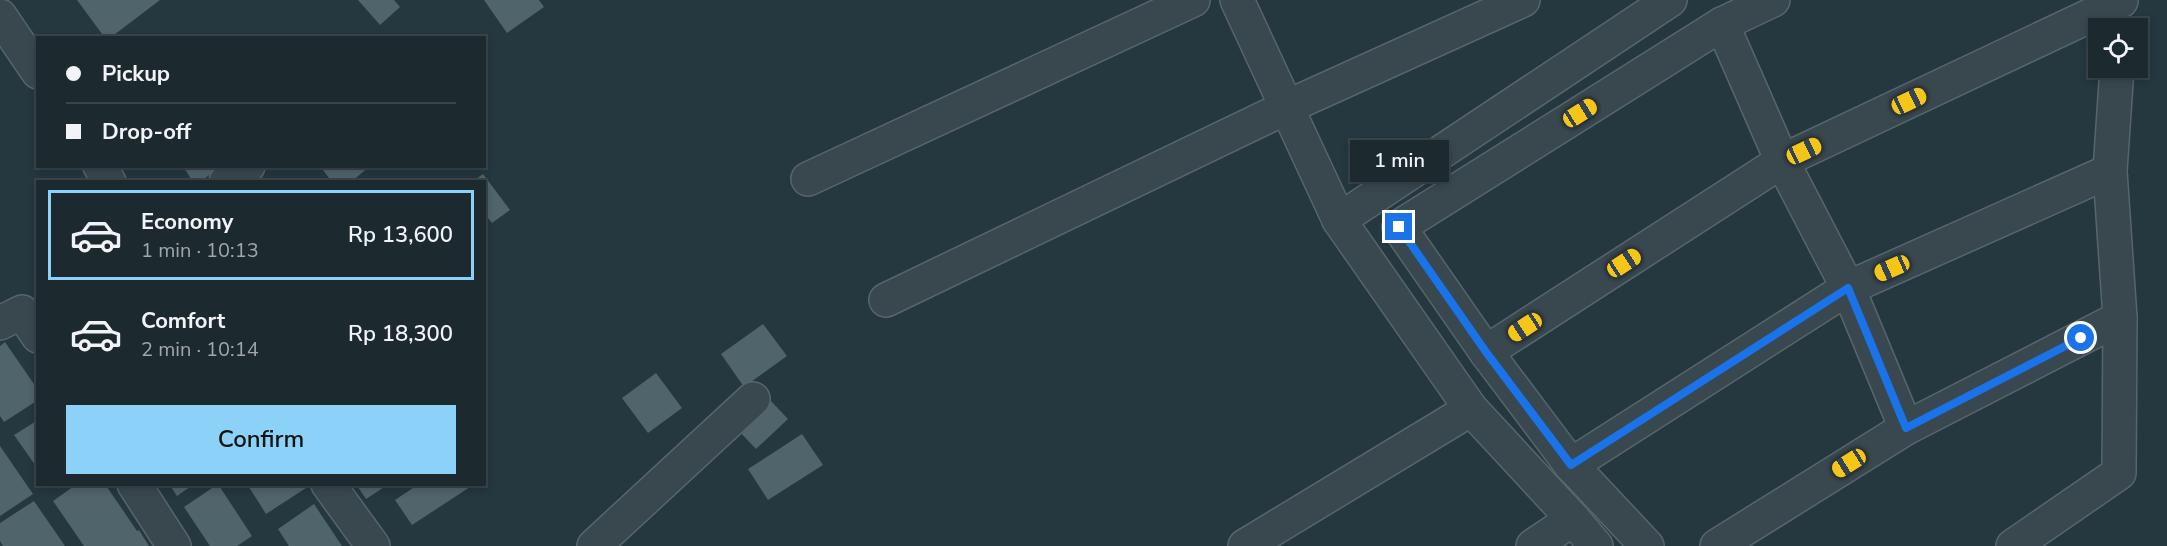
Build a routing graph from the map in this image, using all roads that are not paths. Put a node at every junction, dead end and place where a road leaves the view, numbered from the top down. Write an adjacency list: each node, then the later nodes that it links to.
1 (1193, 0): 15 (street)
2 (1237, 0): 11 (street)
3 (1523, 0): 11 (street)
4 (1670, 0): 17 (street)
5 (1773, 0): 8 (street)
6 (2121, 10): 12 (street)
7 (0, 16): 9 (street)
8 (1722, 24): 12 (street); 21 (street)
9 (36, 69)
10 (2116, 78): 14 (street)
11 (1287, 107): 17 (street); 19 (street)
12 (1782, 161): 18 (street); 21 (street)
13 (245, 168): 16 (street)
14 (2110, 171): 18 (street); 20 (street)
15 (808, 179)
16 (229, 180)
17 (1339, 220): 23 (street)
18 (1848, 288): 24 (street); 25 (street)
19 (886, 300)
20 (2120, 318): 24 (street); 37 (street)
21 (1486, 352): 25 (street)
22 (753, 399): 31 (street)
23 (1471, 409): 28 (street); 32 (street)
24 (1906, 428): 36 (street)
25 (1571, 465): 35 (street)
26 (135, 486): 29 (street)
27 (329, 486): 30 (street)
28 (1574, 519): 33 (street); 34 (street)
29 (174, 546)
30 (373, 546)
31 (594, 546)
32 (1245, 546)
33 (1533, 546)
34 (1596, 546)
35 (1647, 546)
36 (1717, 546)
37 (2013, 546)

